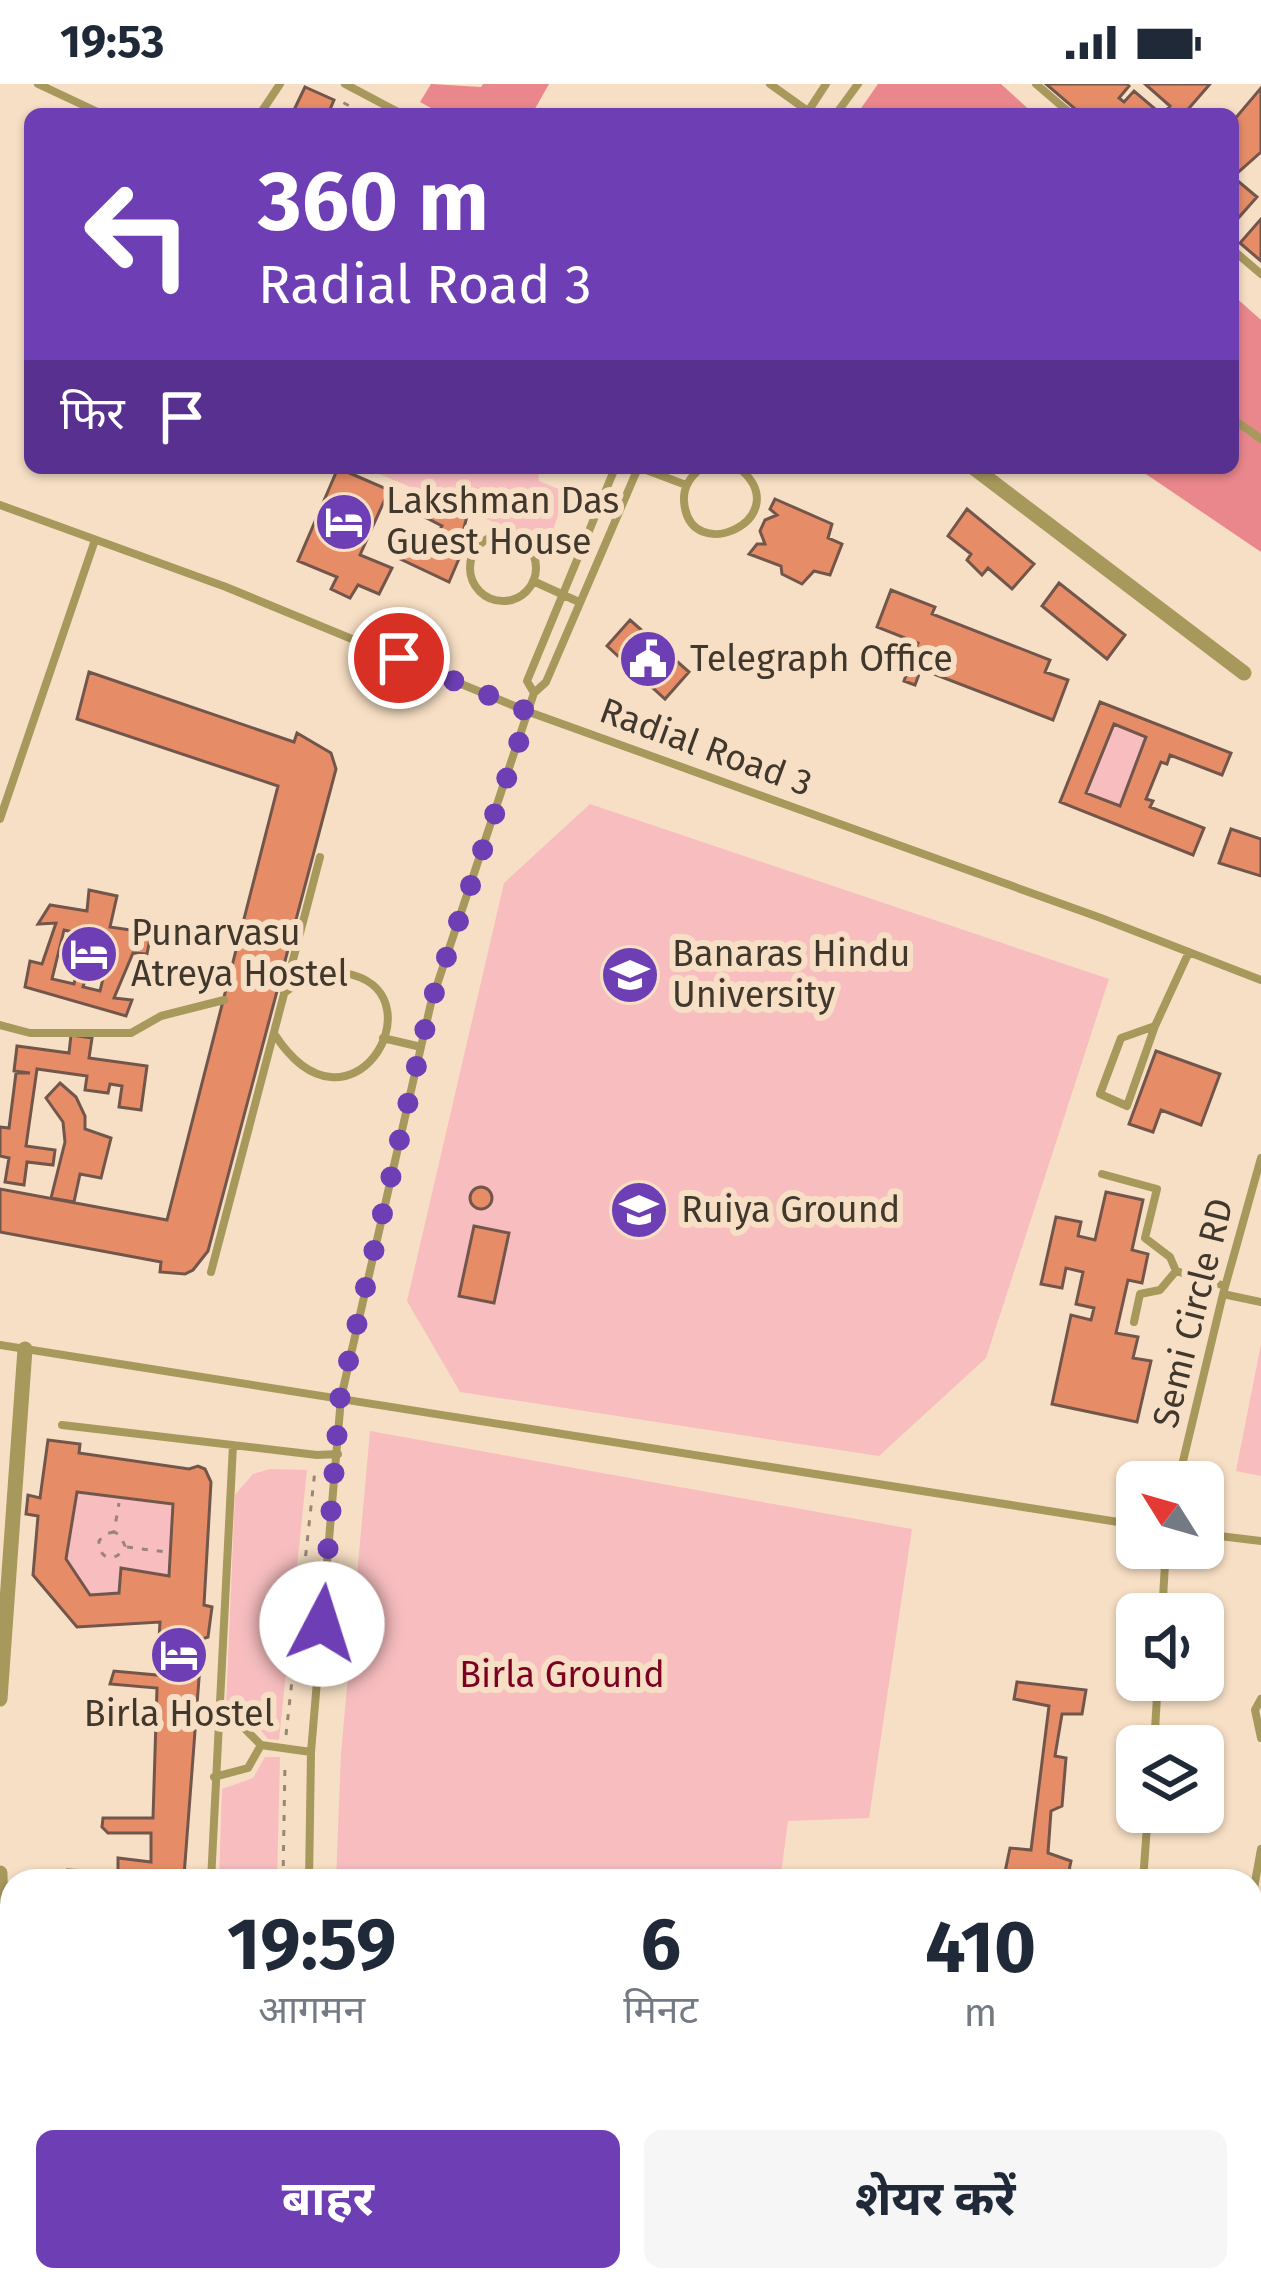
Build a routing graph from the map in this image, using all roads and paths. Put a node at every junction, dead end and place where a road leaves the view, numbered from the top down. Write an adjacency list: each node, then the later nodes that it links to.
1 (38, 84): 6 (lane)
2 (345, 84): 5 (lane)
3 (770, 84): 8 (lane)
4 (1036, 84): 9 (lane)
5 (362, 88): 7 (lane)
6 (89, 108)
7 (392, 108)
8 (801, 108)
9 (1064, 108)
10 (612, 474): 20 (lane)
11 (637, 474): 21 (lane)
12 (656, 474): 16 (lane)
13 (696, 474): 16 (lane)
14 (745, 474): 16 (lane)
15 (982, 474): 22 (street)
16 (686, 485)
17 (0, 506): 18 (lane, Radial Road 3)
18 (95, 540): 24 (lane, Radial Road 3); 25 (lane)
19 (533, 581): 19 (lane); 20 (lane)
20 (561, 594): 21 (lane); 23 (lane)
21 (579, 602): 23 (lane)
22 (1244, 673)
23 (535, 693): 24 (lane)
24 (529, 712): 27 (lane, Radial Road 3); 35 (lane)
25 (0, 819)
26 (320, 857): 29 (lane)
27 (1189, 952): 28 (lane, Radial Road 3); 32 (lane)
28 (1261, 980)
29 (284, 994): 33 (lane); 34 (lane)
30 (224, 1000): 31 (lane)
31 (0, 1024)
32 (1155, 1026): 32 (lane)
33 (274, 1034): 34 (lane); 39 (lane)
34 (383, 1038): 35 (lane)
35 (422, 1047): 45 (lane)
36 (1261, 1157): 40 (lane, Semi Circle RD)
37 (1102, 1174): 38 (lane)
38 (1176, 1271): 40 (lane); 42 (lane)
39 (212, 1272)
40 (1224, 1290): 41 (lane); 50 (lane, Semi Circle RD)
41 (1261, 1302)
42 (1134, 1322)
43 (0, 1345): 44 (lane)
44 (26, 1349): 45 (lane); 58 (street)
45 (340, 1398): 48 (lane); 52 (lane)
46 (62, 1425): 47 (lane)
47 (233, 1445): 49 (lane); 60 (lane)
48 (338, 1454): 49 (lane); 64 (lane)
49 (317, 1455): 63 (path)
50 (1183, 1461)
51 (119, 1503): 53 (path)
52 (1116, 1522)
53 (114, 1532): 56 (path); 56 (path)
54 (1224, 1537): 55 (lane)
55 (1261, 1541)
56 (125, 1546): 57 (path)
57 (166, 1552)
58 (0, 1699)
59 (1261, 1700): 61 (lane)
60 (218, 1722): 62 (lane); 65 (lane)
61 (1261, 1738)
62 (261, 1745): 63 (lane); 65 (lane)
63 (285, 1749): 64 (lane); 68 (path)
64 (311, 1752): 69 (lane)
65 (214, 1777): 67 (lane)
66 (1146, 1833): 70 (lane)
67 (212, 1869)
68 (283, 1869)
69 (309, 1869)
70 (1144, 1869)

